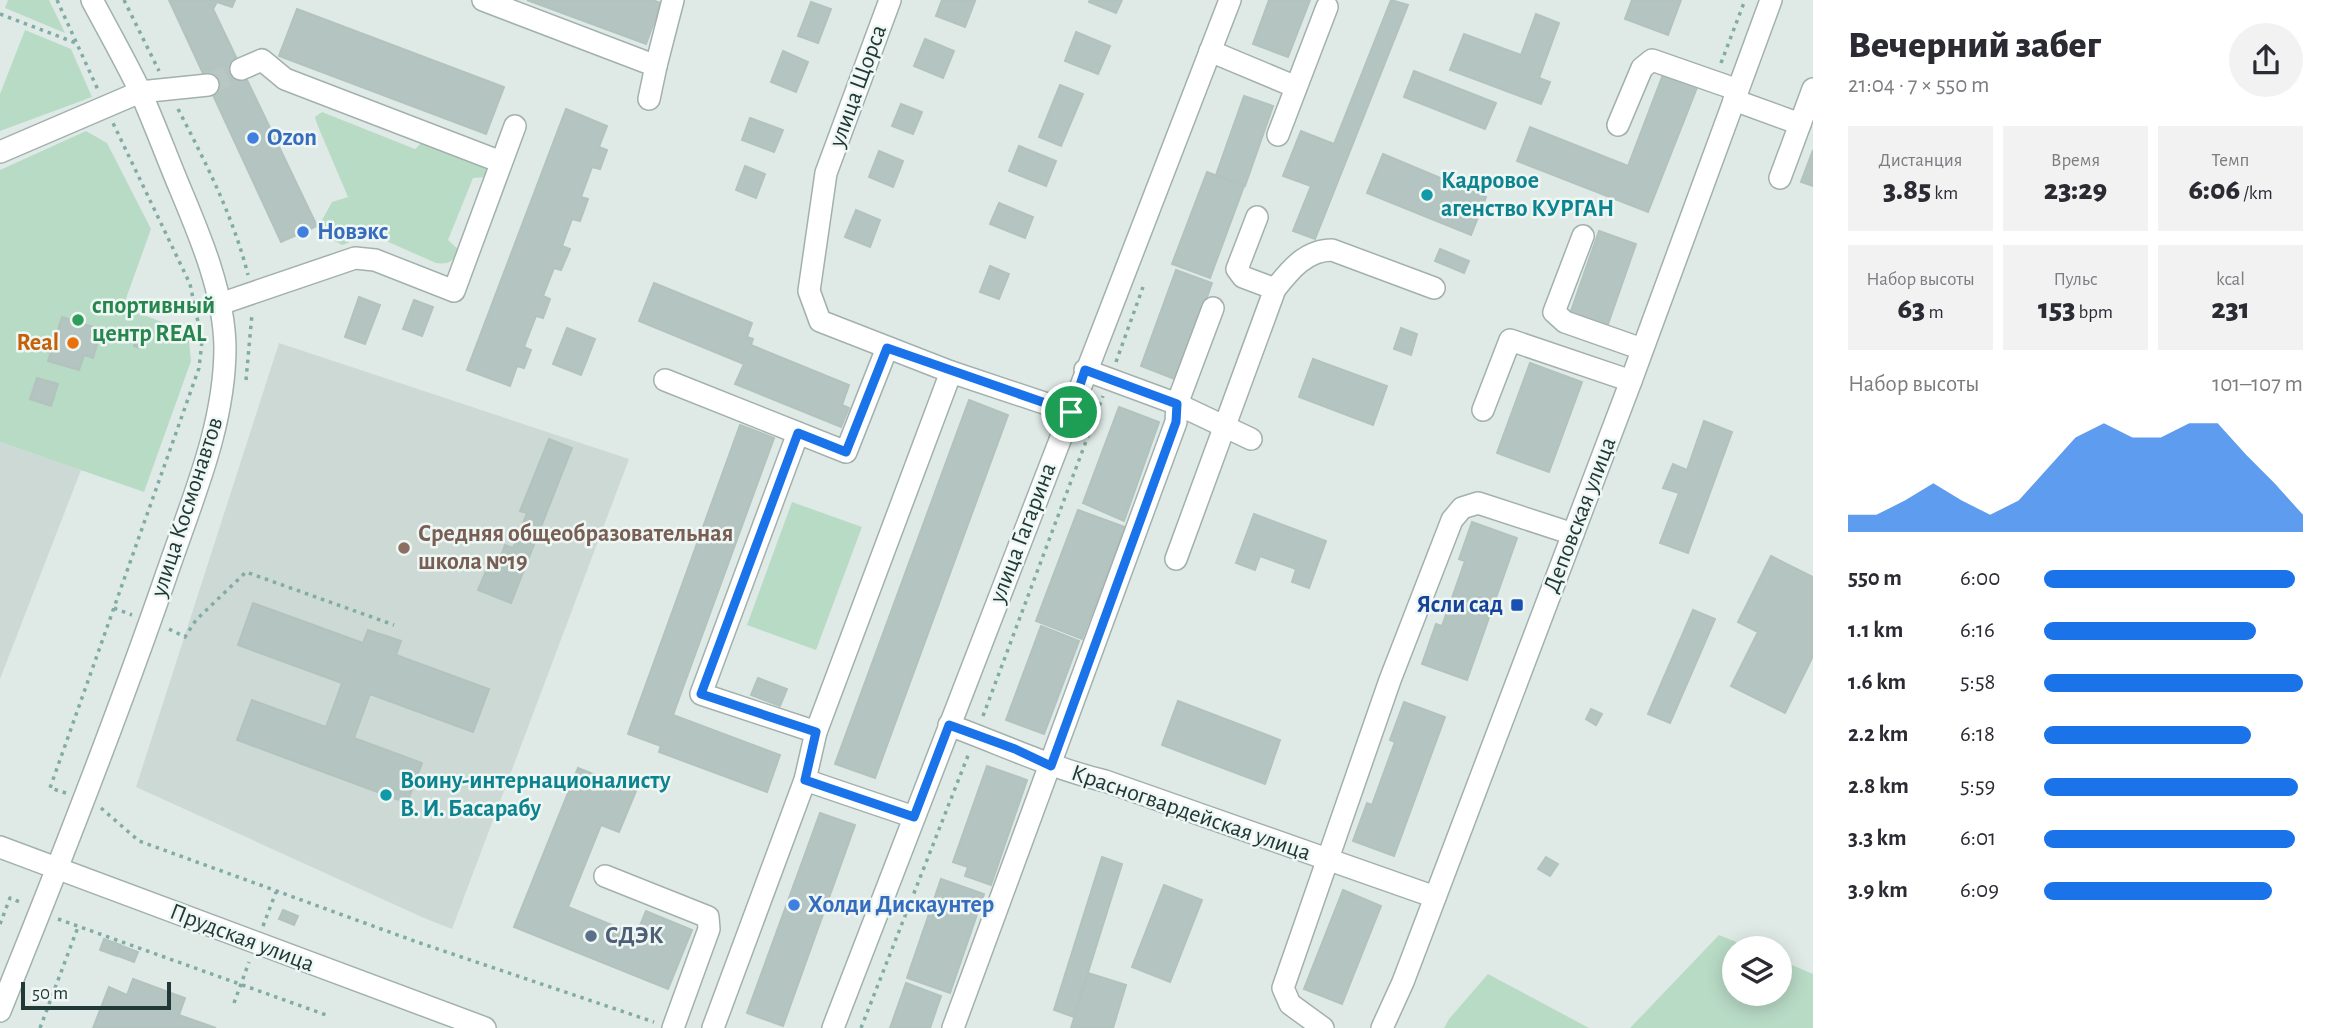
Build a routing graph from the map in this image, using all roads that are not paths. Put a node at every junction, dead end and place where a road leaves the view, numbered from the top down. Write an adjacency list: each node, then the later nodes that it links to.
1 (92, 0): 14 (street, улица Космонавтов)
2 (483, 0): 9 (street)
3 (673, 0): 9 (street)
4 (890, 0): 30 (street, улица Щорса)
5 (1230, 0): 8 (street, улица Гагарина)
6 (1771, 0): 15 (street, Деповская улица)
7 (1327, 7): 12 (street)
8 (1210, 51): 12 (street); 32 (street, улица Гагарина)
9 (656, 66): 16 (street)
10 (242, 69): 22 (street)
11 (208, 85): 14 (street)
12 (1296, 87): 20 (street)
13 (1813, 89): 17 (street)
14 (140, 92): 21 (street); 28 (street, улица Космонавтов)
15 (1736, 95): 17 (street); 18 (street); 31 (street, Деповская улица)
16 (649, 99)
17 (1800, 124): 23 (street)
18 (1618, 125)
19 (515, 126): 22 (street)
20 (1278, 135)
21 (0, 152)
22 (501, 162): 28 (street)
23 (1780, 178)
24 (1257, 218): 27 (street)
25 (1583, 236): 31 (street)
26 (1434, 288): 27 (street)
27 (1275, 289): 39 (street)
28 (220, 304): 51 (street, улица Космонавтов)
29 (1213, 307): 36 (street)
30 (887, 348): 33 (street, улица Щорса); 40 (street)
31 (1642, 349): 35 (street, Деповская улица)
32 (1085, 370): 36 (street); 38 (street, улица Гагарина)
33 (951, 372): 38 (street, улица Щорса); 45 (street)
34 (666, 380): 40 (street)
35 (1631, 381): 37 (street); 42 (street, Деповская улица)
36 (1177, 404): 39 (street); 46 (street)
37 (1483, 410)
38 (1071, 412): 44 (street, улица Гагарина)
39 (1225, 427): 41 (street); 43 (street)
40 (798, 433): 45 (street)
41 (1251, 439)
42 (1573, 534): 50 (street); 53 (street, Деповская улица)
43 (1177, 559)
44 (949, 725): 46 (street, Красногвардейская улица); 48 (street, улица Гагарина)
45 (816, 732): 47 (street)
46 (1051, 766): 50 (street, Красногвардейская улица); 59 (street)
47 (805, 780): 48 (street); 57 (street)
48 (914, 817): 58 (street, улица Гагарина)
49 (0, 847): 51 (street, Прудская улица)
50 (1328, 859): 53 (street, Красногвардейская улица); 60 (street)
51 (57, 869): 54 (street, улица Космонавтов); 55 (street, Прудская улица)
52 (605, 876): 56 (street)
53 (1435, 897): 61 (street, Деповская улица)
54 (0, 1011)
55 (485, 1028)
56 (673, 1028)
57 (713, 1028)
58 (833, 1028)
59 (953, 1028)
60 (1323, 1028)
61 (1382, 1028)

